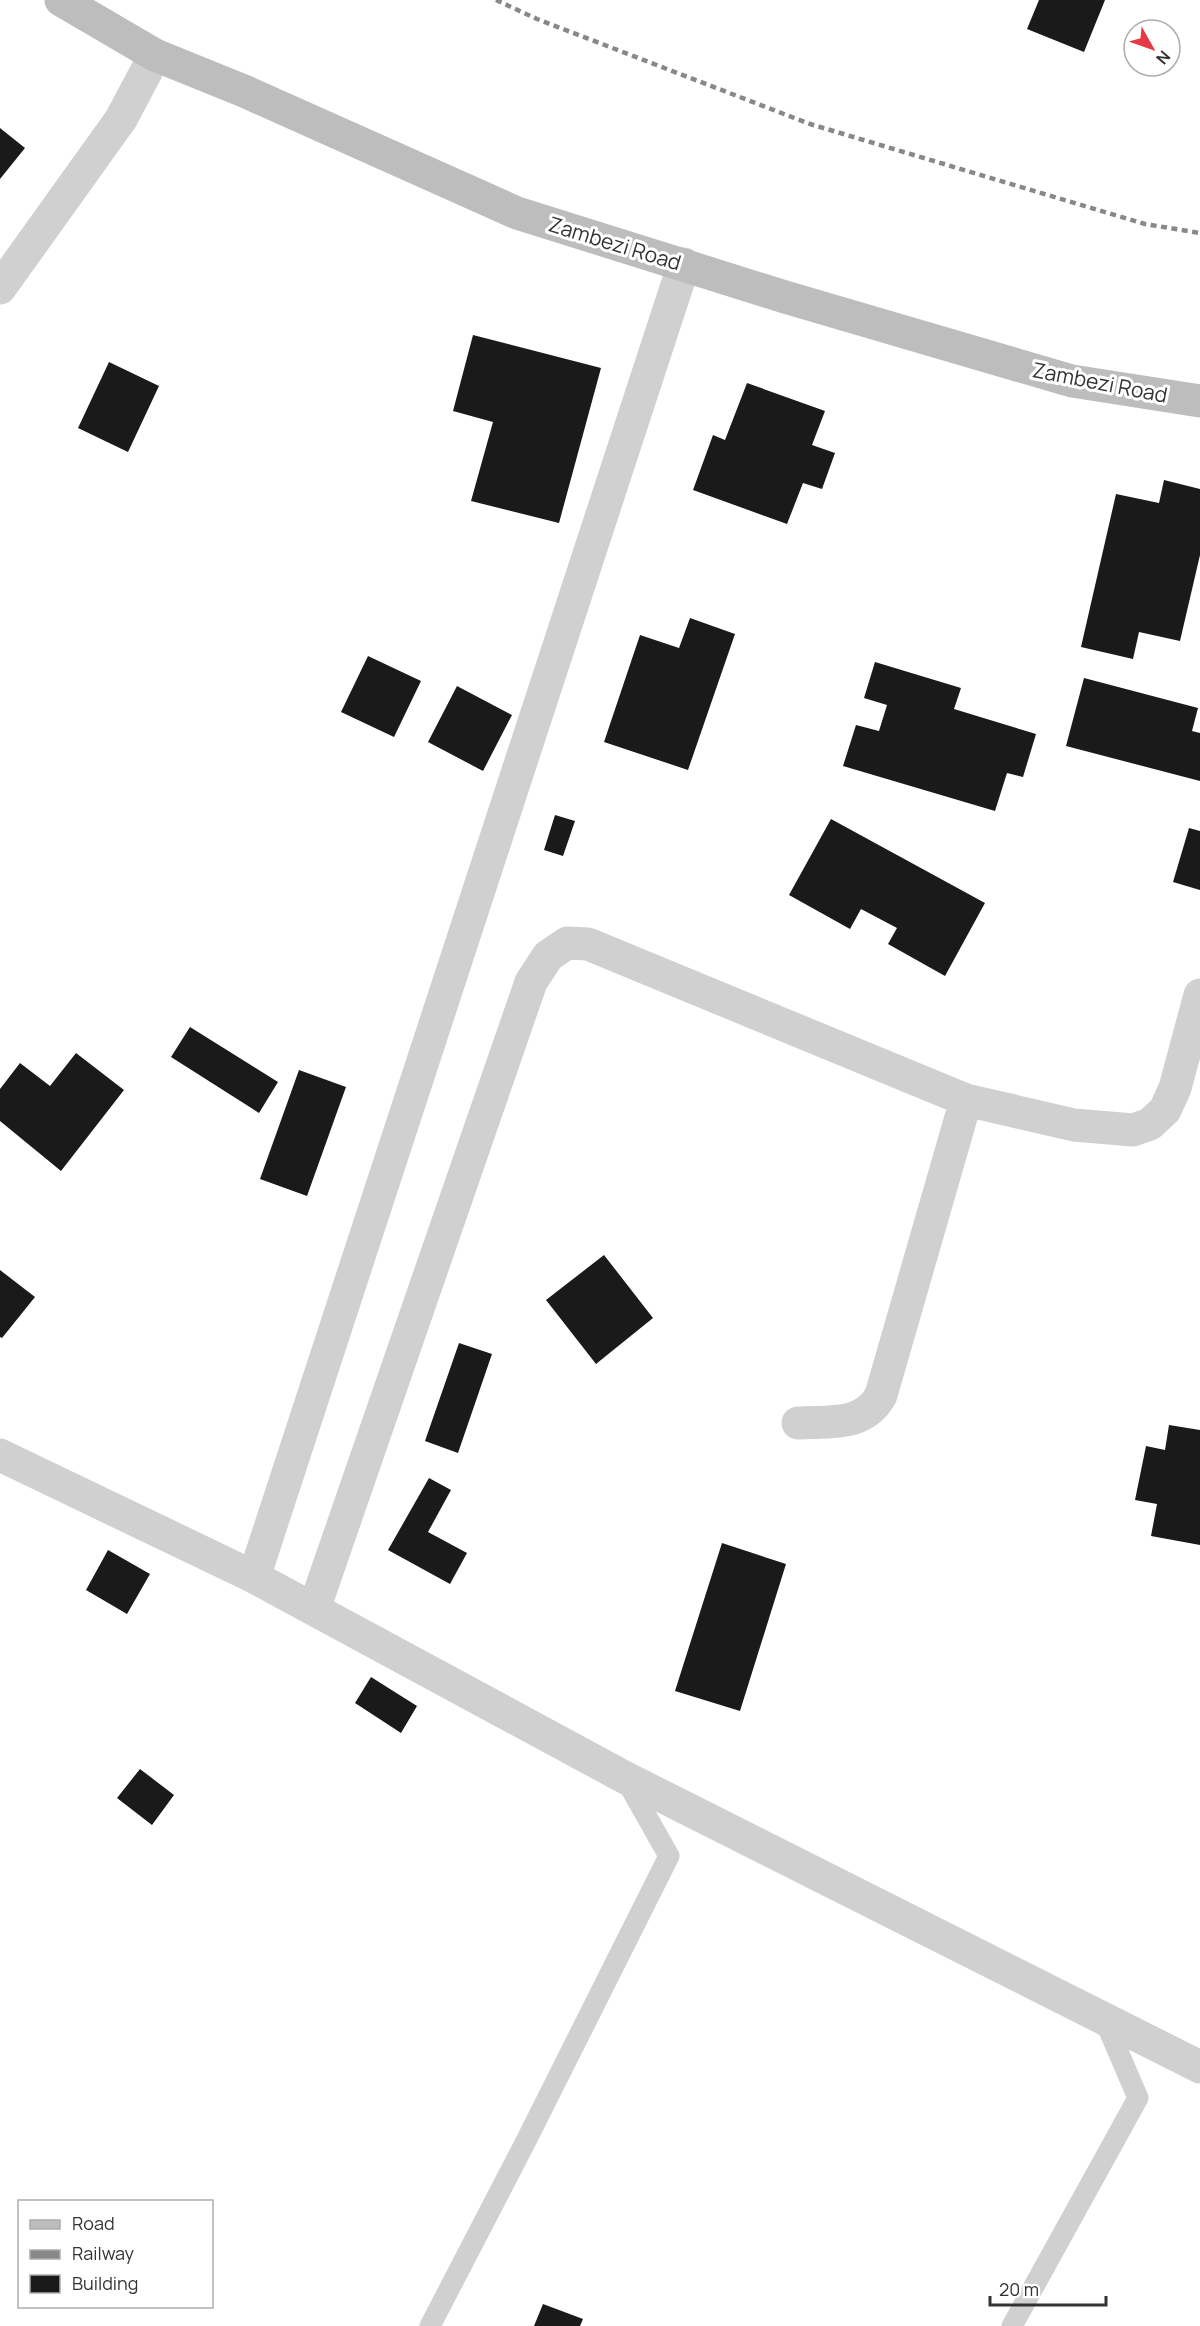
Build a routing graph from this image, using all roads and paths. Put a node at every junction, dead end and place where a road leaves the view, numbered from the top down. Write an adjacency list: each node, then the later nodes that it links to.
1 (61, 0): 2 (main road, Zambezi Road)
2 (155, 55): 3 (main road, Zambezi Road); 4 (street)
3 (684, 264): 5 (main road, Zambezi Road); 10 (street)
4 (0, 288)
5 (1200, 401)
6 (1200, 995): 7 (street)
7 (966, 1100): 8 (street); 11 (street)
8 (798, 1423)
9 (0, 1455): 10 (street)
10 (254, 1577): 11 (street)
11 (314, 1609): 12 (street)
12 (624, 1777): 13 (street); 15 (lane)
13 (1105, 2021): 14 (street); 16 (lane)
14 (1200, 2067)
15 (430, 2326)
16 (1012, 2326)

